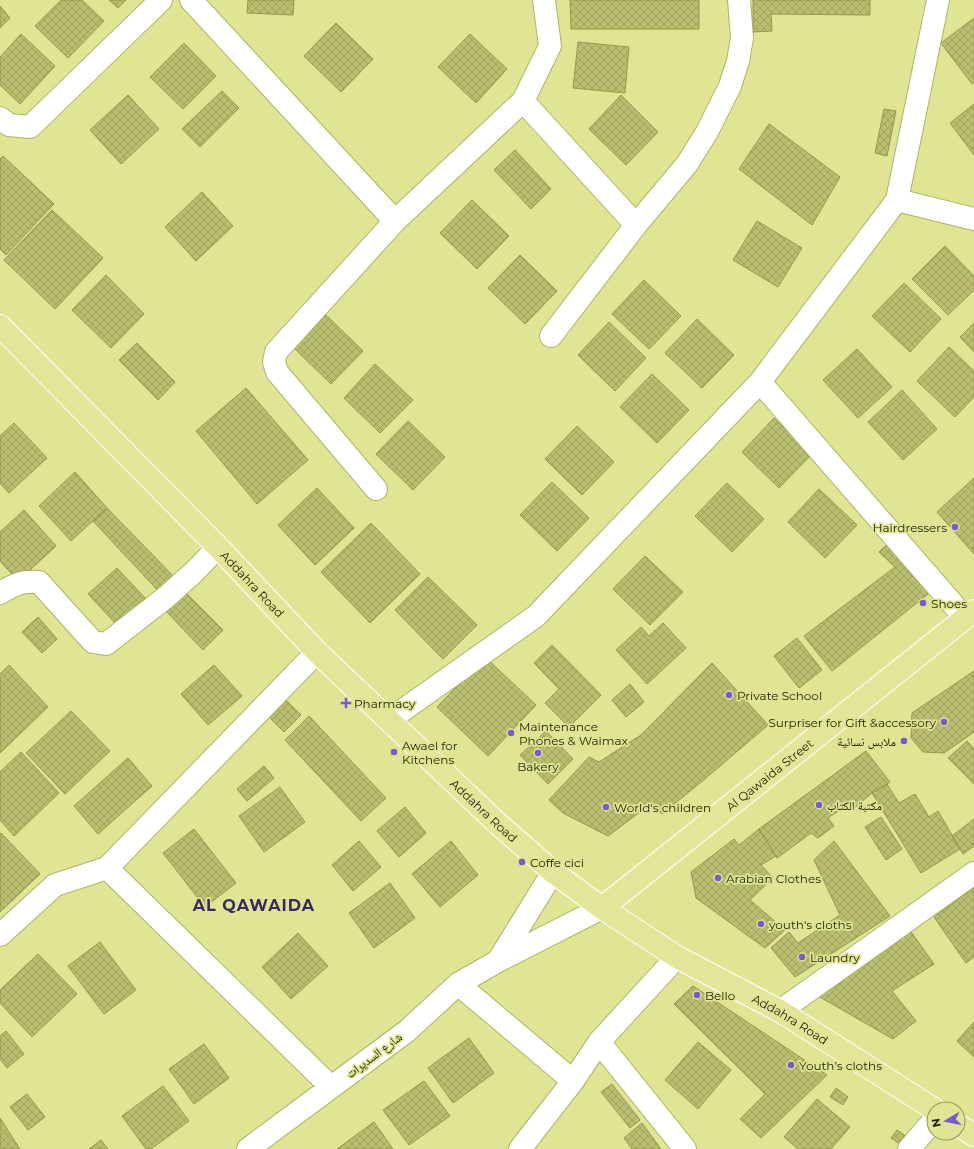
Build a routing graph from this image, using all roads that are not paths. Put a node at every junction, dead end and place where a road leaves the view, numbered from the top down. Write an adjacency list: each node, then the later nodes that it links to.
1 (160, 0): 7 (street)
2 (191, 0): 10 (street)
3 (544, 0): 6 (street)
4 (739, 0): 11 (street)
5 (938, 0): 8 (street)
6 (522, 101): 10 (street); 11 (street)
7 (0, 118)
8 (897, 200): 9 (street); 14 (street)
9 (974, 218)
10 (395, 221): 15 (street)
11 (636, 225): 13 (street)
12 (0, 326): 16 (main road, Addahra Road)
13 (551, 336)
14 (760, 382): 18 (street); 20 (street)
15 (376, 489)
16 (218, 547): 17 (street); 19 (main road, Addahra Road)
17 (0, 593)
18 (970, 614): 24 (main road, Al Qawaida Street)
19 (317, 652): 20 (main road, Addahra Road); 21 (street)
20 (389, 720): 22 (main road, Addahra Road)
21 (106, 868): 25 (street); 32 (street)
22 (553, 872): 24 (main road, Addahra Road); 27 (street, شارع السديرات)
23 (974, 873): 29 (street)
24 (602, 908): 26 (main road, Addahra Road); 27 (street, شارع السديرات)
25 (0, 936)
26 (677, 957): 29 (main road, Addahra Road); 30 (street)
27 (498, 960): 28 (street, شارع السديرات)
28 (458, 984): 31 (street); 32 (street, شارع السديرات)
29 (780, 1011): 33 (main road, Addahra Road)
30 (599, 1042): 31 (street); 37 (street)
31 (573, 1081): 36 (street)
32 (331, 1087): 35 (street, شارع السديرات)
33 (926, 1104)
34 (926, 1129): 38 (street)
35 (248, 1149)
36 (520, 1149)
37 (685, 1149)
38 (909, 1149)

